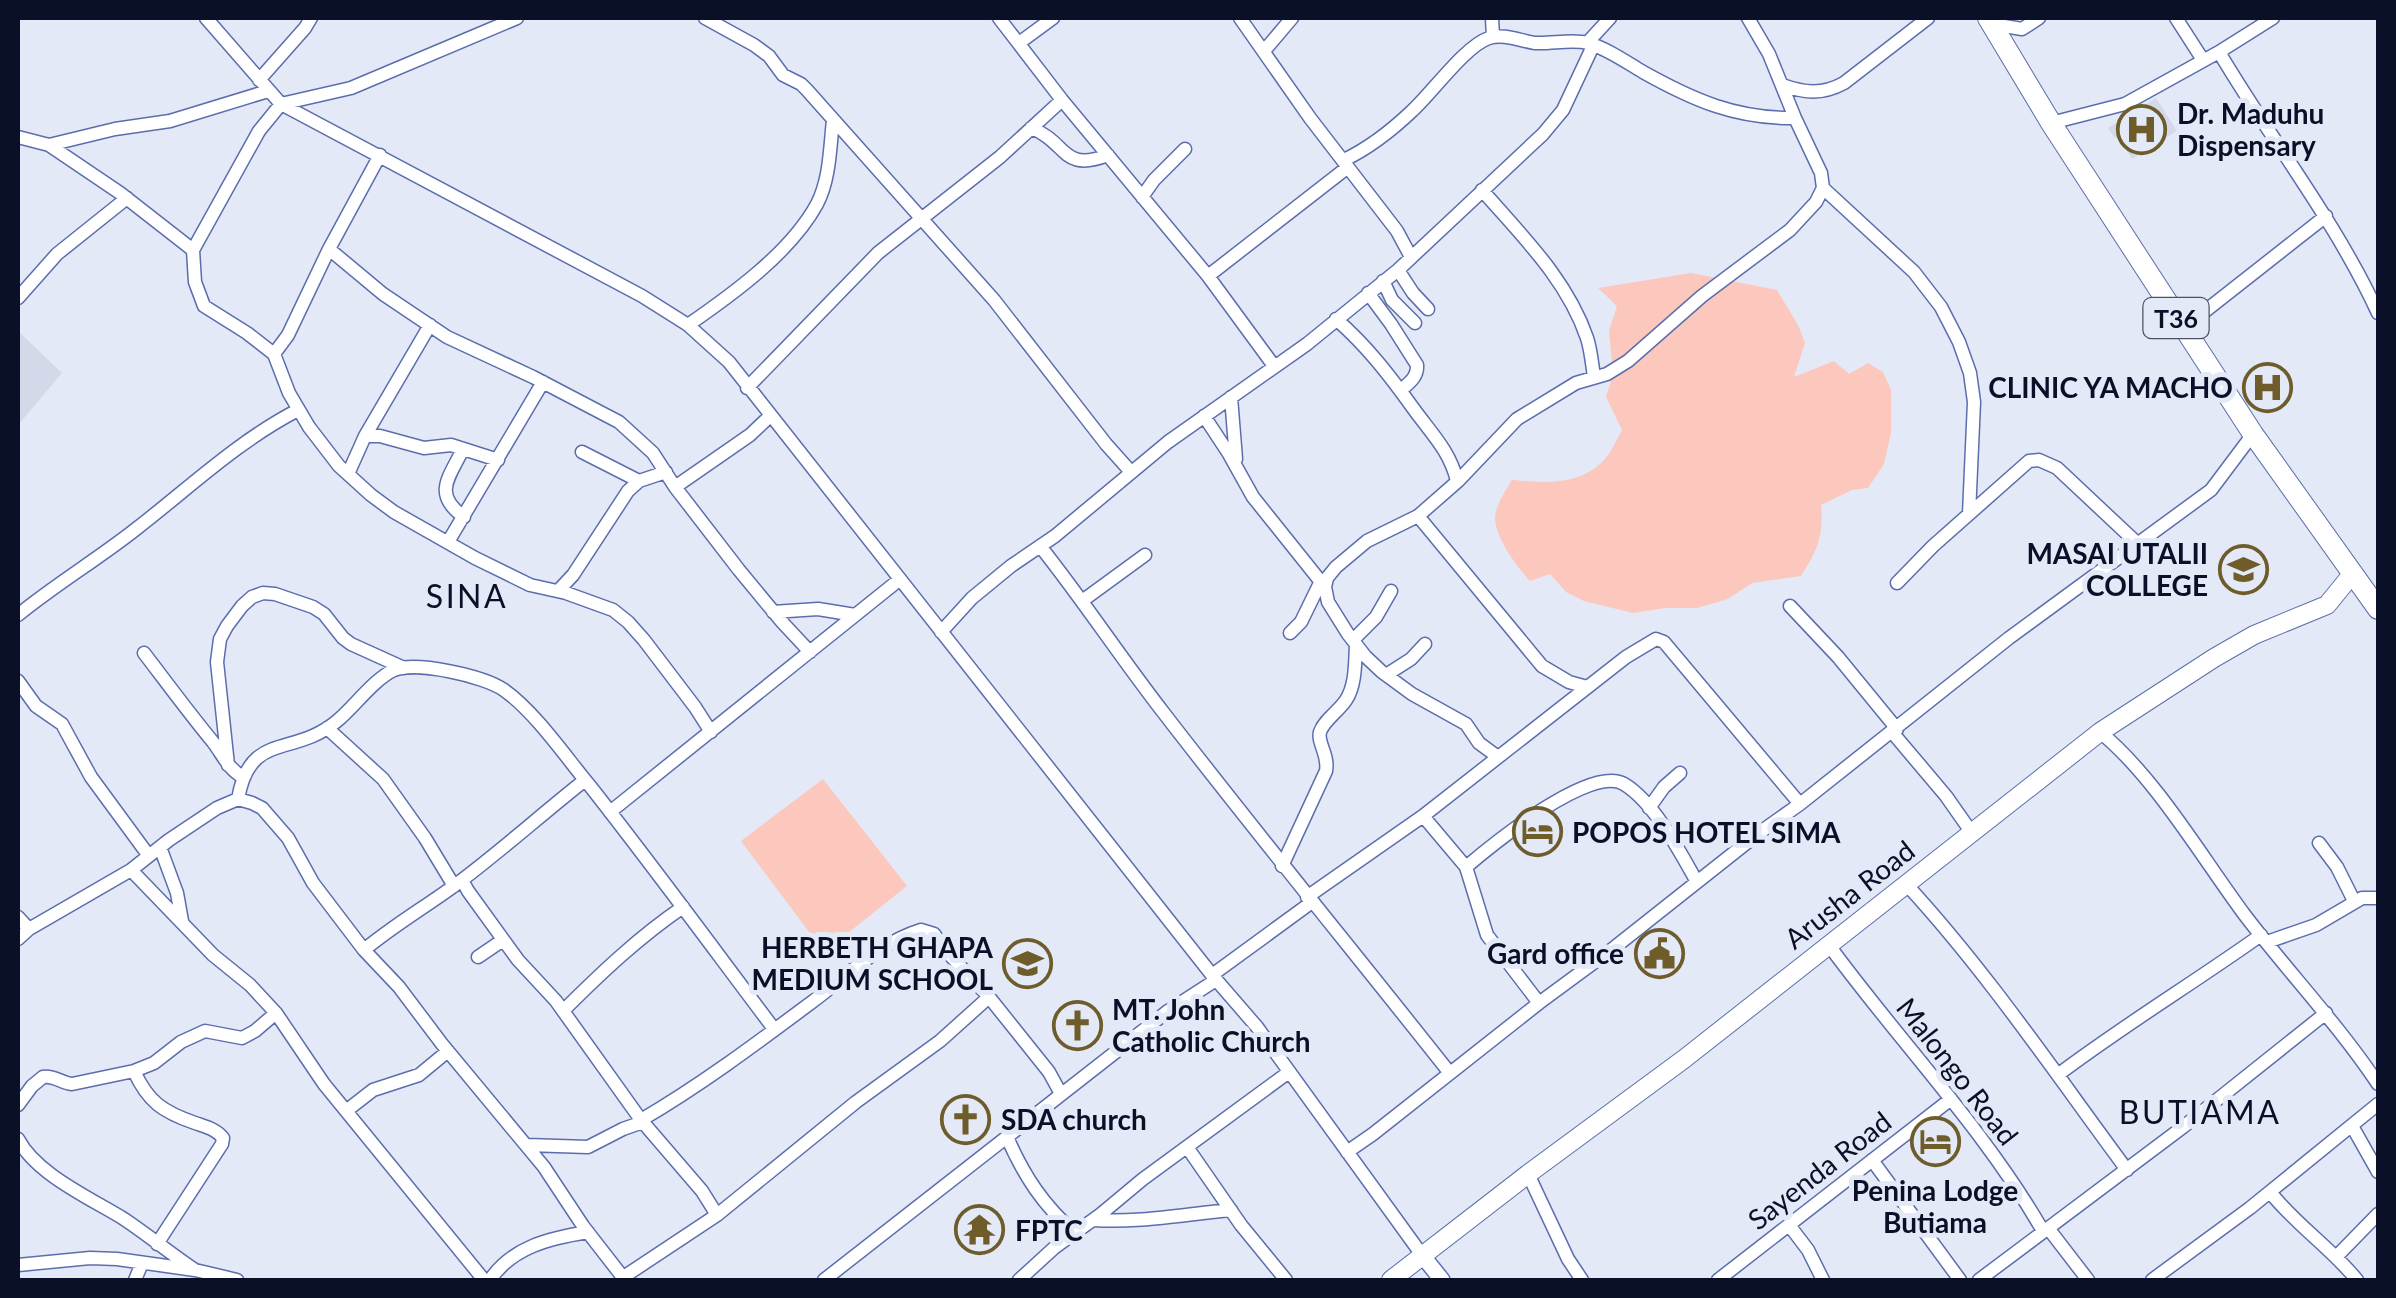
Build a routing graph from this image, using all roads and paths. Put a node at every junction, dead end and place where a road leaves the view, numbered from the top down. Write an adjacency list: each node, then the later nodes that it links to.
1 (206, 18): 24 (street)
2 (311, 18): 24 (street)
3 (517, 18): 26 (street)
4 (705, 18): 28 (street)
5 (1000, 18): 18 (street)
6 (1053, 18): 18 (street)
7 (1240, 18): 20 (street)
8 (1292, 18): 20 (street)
9 (1492, 18): 17 (street)
10 (1610, 18): 19 (street)
11 (1748, 18): 23 (street)
12 (1928, 18): 23 (street)
13 (2038, 18): 16 (street)
14 (2176, 18): 22 (street)
15 (2273, 18): 21 (street)
16 (1990, 20): 29 (highway, T36)
17 (1494, 37): 19 (street); 36 (street)
18 (1019, 44): 25 (street)
19 (1590, 44): 27 (street); 38 (street)
20 (1264, 52): 36 (street)
21 (2219, 52): 22 (street); 41 (street)
22 (2203, 60): 29 (street)
23 (1782, 85): 27 (street)
24 (263, 86): 26 (street); 32 (street)
25 (1062, 100): 30 (street); 35 (street)
26 (281, 104): 34 (street); 43 (street)
27 (1794, 118): 37 (street)
28 (833, 120): 42 (street); 57 (street)
29 (2050, 122): 53 (highway, T36)
30 (1031, 128): 35 (street); 42 (street)
31 (18, 137): 32 (street)
32 (50, 145): 40 (street)
33 (1185, 148): 39 (street)
34 (380, 155): 44 (street); 57 (street)
35 (1108, 155): 39 (street)
36 (1346, 164): 45 (street); 47 (street)
37 (1824, 188): 60 (street); 80 (street)
38 (1482, 190): 45 (street); 60 (street)
39 (1142, 197): 47 (street)
40 (127, 198): 43 (street); 50 (street)
41 (2326, 216): 52 (street); 53 (street)
42 (922, 220): 62 (street); 75 (street)
43 (193, 250): 58 (street)
44 (329, 250): 56 (street); 58 (street)
45 (1412, 257): 46 (street)
46 (1398, 270): 48 (street); 51 (street)
47 (1208, 276): 59 (street)
48 (1382, 281): 49 (street); 55 (street)
49 (1368, 293): 54 (street); 63 (street)
50 (18, 298)
51 (1428, 309)
52 (2378, 311)
53 (2172, 312): 68 (highway, T36)
54 (1336, 320): 59 (street); 63 (street)
55 (1414, 323)
56 (430, 325): 61 (street); 69 (street)
57 (688, 325): 62 (street)
58 (274, 354): 65 (street)
59 (1274, 366): 64 (street)
60 (1594, 377): 78 (street)
61 (543, 382): 72 (street); 74 (street)
62 (747, 388): 66 (street)
63 (1401, 390): 78 (street)
64 (1231, 397): 67 (street); 73 (street)
65 (298, 410): 76 (street); 97 (street)
66 (770, 416): 79 (street); 88 (street)
67 (1204, 416): 73 (street); 75 (street)
68 (2253, 434): 84 (street); 87 (highway, T36)
69 (365, 436): 70 (street); 76 (street)
70 (463, 449): 72 (street); 82 (street)
71 (582, 452): 77 (street)
72 (498, 460): 82 (street)
73 (1238, 468): 89 (street)
74 (666, 472): 77 (street); 79 (street)
75 (1131, 472): 85 (street)
76 (348, 474): 83 (street)
77 (639, 482): 91 (street)
78 (1457, 482): 81 (street)
79 (675, 487): 96 (street)
80 (1969, 514): 84 (street); 90 (street)
81 (1418, 516): 89 (street); 108 (street)
82 (464, 517): 83 (street)
83 (448, 542): 91 (street)
84 (2138, 544): 110 (street)
85 (1040, 546): 93 (street); 99 (street)
86 (1145, 555): 93 (street)
87 (2353, 573): 95 (highway, T36); 112 (main road, Arusha Road)
88 (899, 580): 98 (street); 99 (street)
89 (1323, 584): 100 (street); 101 (street)
90 (1897, 584)
91 (558, 591): 111 (street)
92 (1391, 591): 101 (street)
93 (1082, 601): 126 (street)
94 (1790, 606): 110 (street)
95 (2378, 609)
96 (773, 612): 98 (street); 103 (street)
97 (18, 614)
98 (856, 615): 103 (street)
99 (941, 632): 144 (street)
100 (1290, 633)
101 (1354, 642): 106 (street); 126 (street)
102 (1425, 644): 106 (street)
103 (810, 652): 111 (street)
104 (144, 654): 114 (street)
105 (404, 668): 109 (street); 114 (street); 117 (street)
106 (1386, 675): 113 (street)
107 (18, 681): 125 (street)
108 (1587, 687): 113 (street); 119 (street)
109 (328, 728): 116 (street); 130 (street)
110 (1895, 730): 119 (street); 123 (street)
111 (711, 732): 121 (street)
112 (2100, 732): 123 (main road, Arusha Road); 139 (street)
113 (1498, 757): 122 (street)
114 (228, 765): 116 (street)
115 (1680, 774): 120 (street)
116 (243, 777): 118 (street)
117 (584, 780): 121 (street); 130 (street)
118 (238, 800): 125 (street); 142 (street)
119 (1800, 804): 129 (street)
120 (1649, 808): 127 (street); 129 (street)
121 (610, 812): 135 (street)
122 (1424, 816): 127 (street); 133 (street)
123 (1972, 833): 131 (main road, Arusha Road)
124 (2320, 843): 134 (street)
125 (155, 851): 128 (street); 137 (street)
126 (1282, 866): 133 (street)
127 (1466, 867): 146 (street)
128 (130, 870): 137 (street); 138 (street)
129 (1696, 882): 146 (street)
130 (458, 883): 140 (street); 142 (street)
131 (1906, 884): 141 (main road, Arusha Road); 155 (street)
132 (2378, 898): 134 (street)
133 (1309, 899): 144 (street); 154 (street)
134 (2354, 902): 139 (street)
135 (683, 907): 147 (street); 150 (street)
136 (18, 917): 138 (street)
137 (182, 921): 148 (street)
138 (23, 934)
139 (2264, 938): 149 (street); 155 (street)
140 (504, 940): 143 (street); 147 (street)
141 (1828, 944): 158 (street, Malongo Road); 172 (main road, Arusha Road)
142 (364, 950): 151 (street)
143 (478, 957)
144 (1214, 977): 153 (street); 157 (street)
145 (989, 997): 150 (street); 157 (street); 176 (street)
146 (1539, 1002): 154 (street)
147 (563, 1012): 162 (street)
148 (276, 1013): 152 (street); 161 (street)
149 (2326, 1013): 156 (street); 170 (street)
150 (774, 1029): 162 (street)
151 (448, 1051): 161 (street); 166 (street)
152 (134, 1070): 160 (street); 182 (street)
153 (1288, 1072): 167 (street); 168 (street)
154 (1449, 1072): 168 (street)
155 (2059, 1074): 170 (street)
156 (2378, 1084)
157 (1061, 1094): 165 (street)
158 (1950, 1099): 169 (street, Sayenda Road); 179 (street, Malongo Road)
159 (2378, 1104): 163 (street)
160 (18, 1105)
161 (346, 1110): 192 (street)
162 (642, 1121): 166 (street); 176 (street)
163 (2352, 1126): 171 (street); 173 (street)
164 (18, 1138): 182 (street)
165 (1007, 1138): 181 (street); 193 (street)
166 (527, 1145): 180 (street)
167 (1187, 1147): 174 (street); 177 (street)
168 (1347, 1152): 183 (street)
169 (1872, 1160): 178 (street, Sayenda Road); 200 (street)
170 (2126, 1170): 179 (street)
171 (2378, 1172)
172 (1528, 1174): 183 (main road, Arusha Road); 197 (street)
173 (2270, 1192): 184 (street); 203 (street)
174 (1230, 1210): 177 (street); 194 (street)
175 (2378, 1214): 184 (street)
176 (717, 1215): 188 (street)
177 (1093, 1220): 181 (street)
178 (1789, 1225): 198 (street, Sayenda Road); 199 (street)
179 (2046, 1229): 201 (street); 202 (street, Malongo Road)
180 (588, 1232): 188 (street); 192 (street)
181 (1075, 1233): 189 (street)
182 (157, 1244): 187 (street)
183 (1422, 1255): 195 (main road, Arusha Road); 196 (street)
184 (2336, 1257): 204 (street)
185 (142, 1263): 186 (street); 187 (street); 190 (street)
186 (18, 1265)
187 (195, 1270): 191 (street)
188 (624, 1279)
189 (1026, 1279)
190 (135, 1280)
191 (238, 1280)
192 (487, 1280)
193 (824, 1280)
194 (1286, 1280)
195 (1391, 1280)
196 (1442, 1280)
197 (1582, 1280)
198 (1718, 1280)
199 (1823, 1280)
200 (1960, 1280)
201 (1979, 1280)
202 (2088, 1280)
203 (2152, 1280)
204 (2357, 1280)

